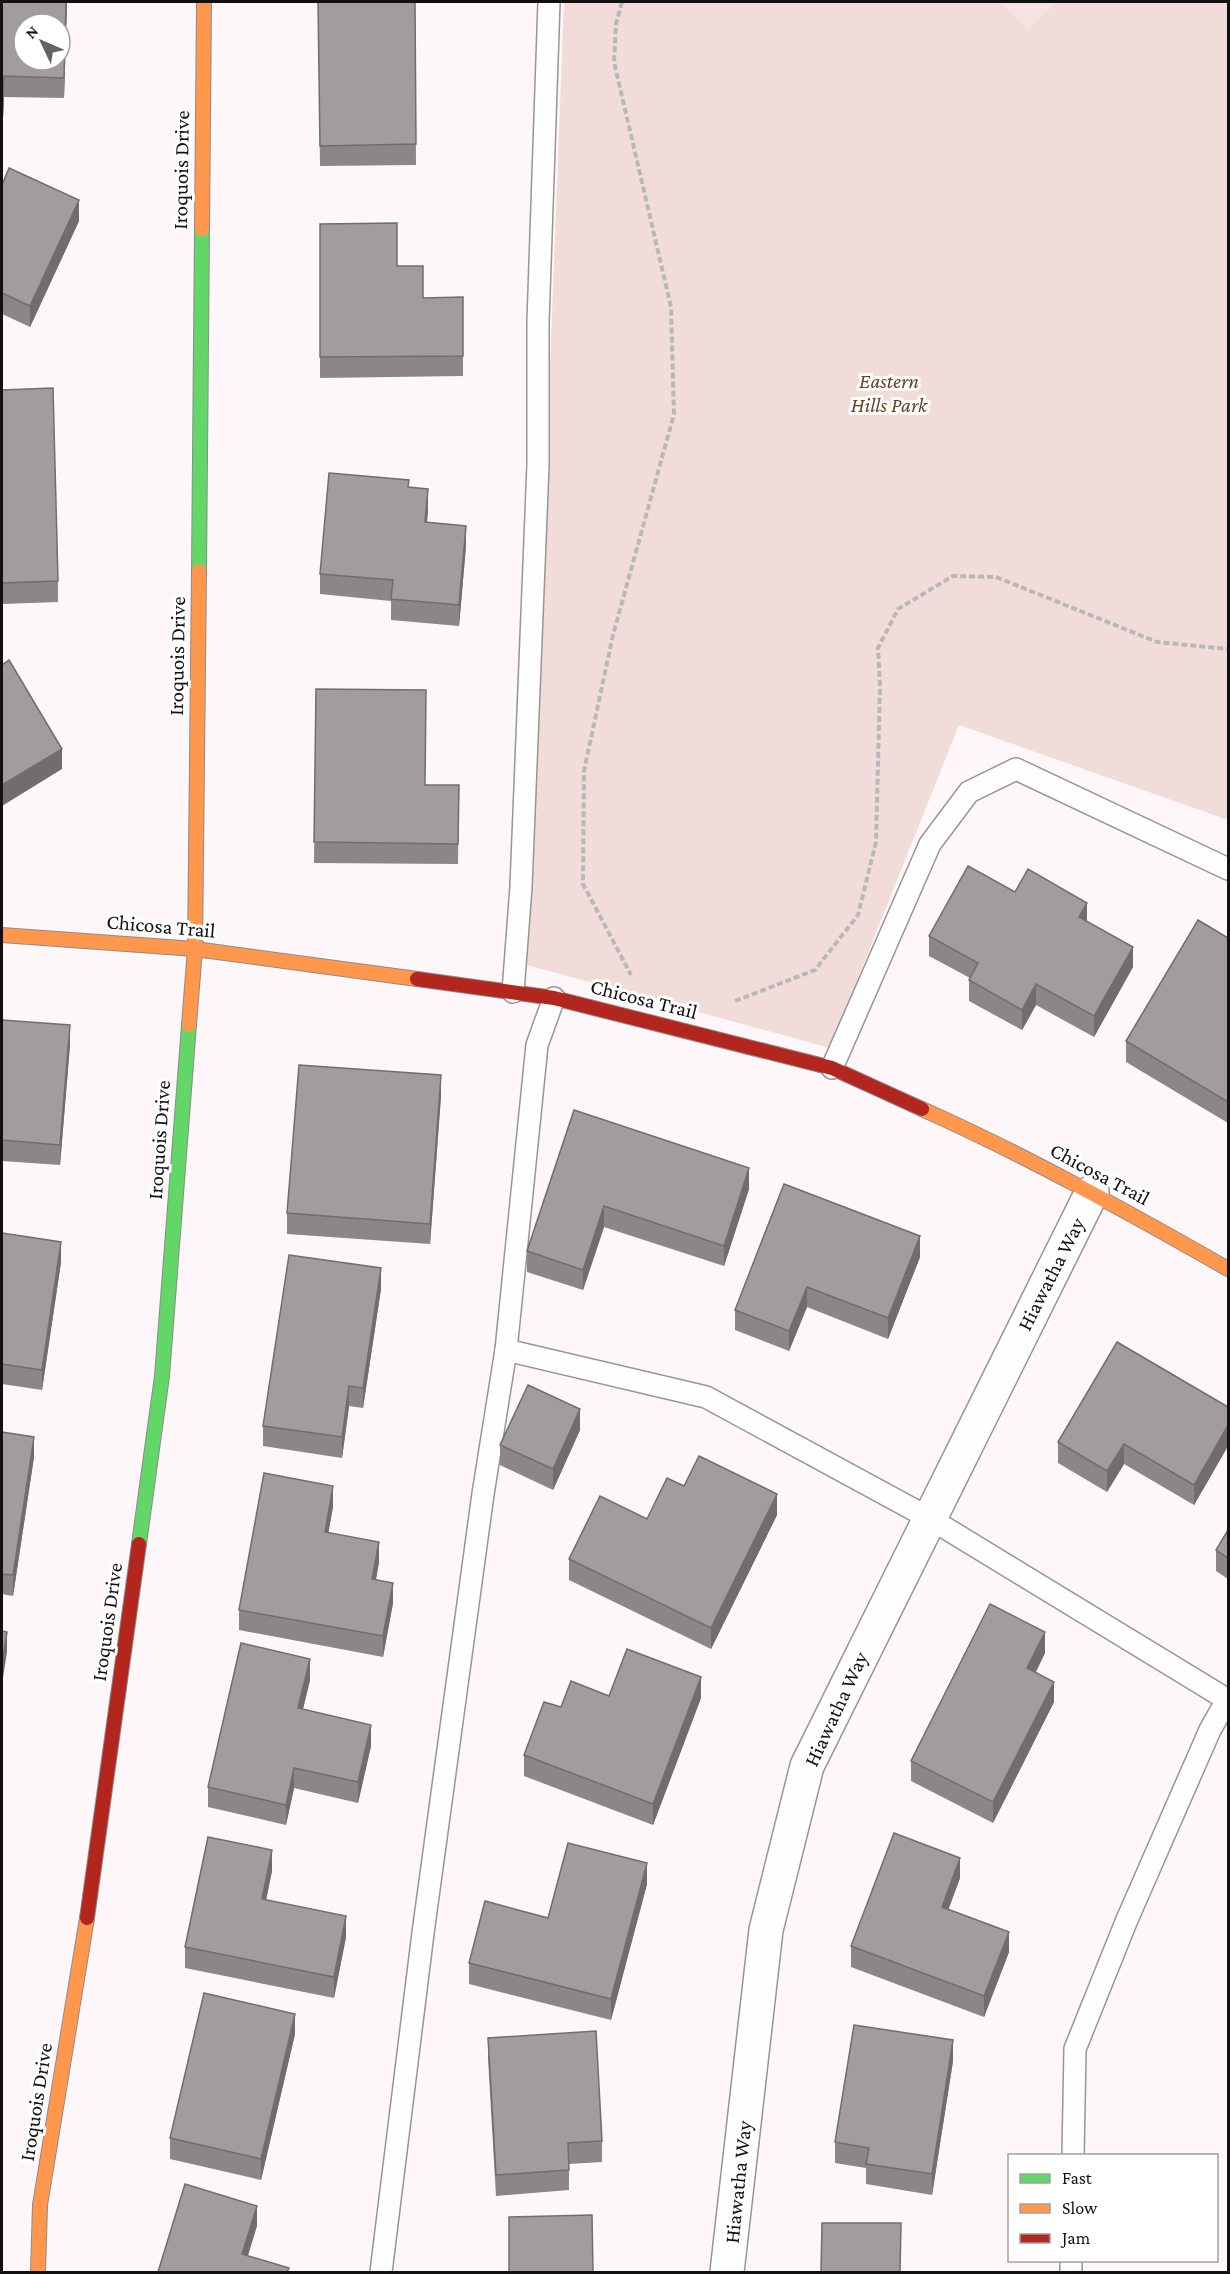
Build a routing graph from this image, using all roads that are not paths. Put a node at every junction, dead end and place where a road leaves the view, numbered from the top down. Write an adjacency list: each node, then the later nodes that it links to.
1 (204, 2): 5 (street, Iroquois Drive)
2 (549, 2): 6 (lane)
3 (1228, 869): 8 (lane)
4 (2, 935): 5 (street, Chicosa Trail)
5 (195, 949): 6 (street, Chicosa Trail); 15 (street, Iroquois Drive)
6 (513, 992): 7 (street, Chicosa Trail)
7 (554, 998): 8 (street, Chicosa Trail); 11 (lane)
8 (832, 1068): 9 (street, Chicosa Trail)
9 (1092, 1192): 10 (street, Chicosa Trail); 12 (street, Hiawatha Way)
10 (1228, 1269)
11 (506, 1350): 12 (lane); 16 (lane)
12 (929, 1518): 13 (lane); 17 (street, Hiawatha Way)
13 (1228, 1700): 14 (lane)
14 (1073, 2154)
15 (38, 2272)
16 (381, 2272)
17 (727, 2272)

